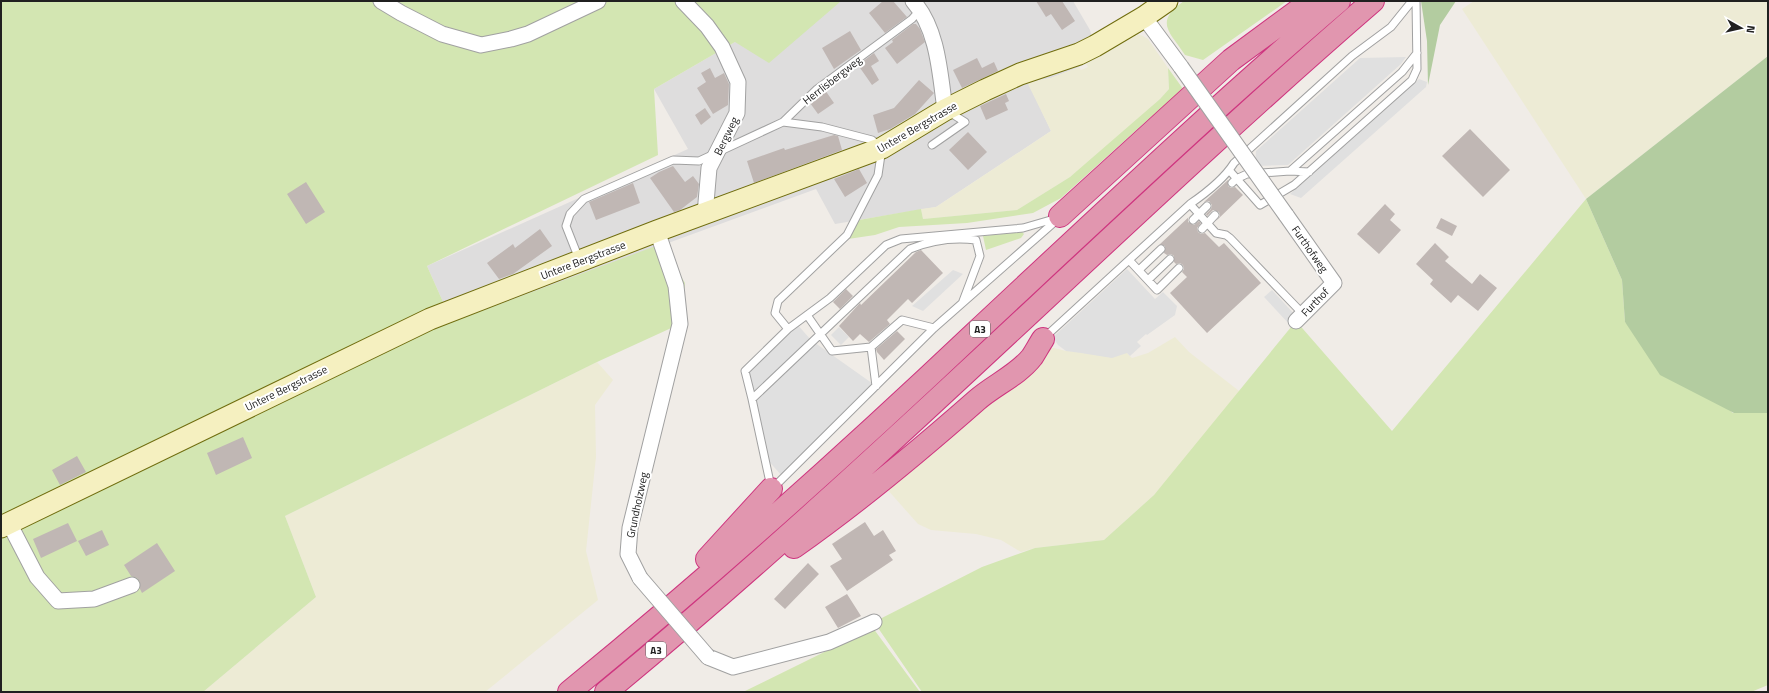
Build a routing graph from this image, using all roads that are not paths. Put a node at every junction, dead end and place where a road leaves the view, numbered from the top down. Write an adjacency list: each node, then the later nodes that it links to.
1 (381, 1): 2 (street)
2 (598, 1)
3 (683, 1): 18 (street, Bergweg)
4 (1167, 1): 11 (main road, Untere Bergstrasse)
5 (1311, 1): 30 (highway)
6 (1339, 1): 60 (highway, A3)
7 (1373, 1): 58 (highway, A3)
8 (1412, 1): 17 (lane)
9 (1416, 1): 12 (lane)
10 (920, 4): 13 (street); 14 (lane, Herrlisbergweg)
11 (1144, 17): 13 (main road, Untere Bergstrasse); 44 (street, Furthofweg, bridge)
12 (1417, 53): 20 (lane); 21 (lane)
13 (945, 110): 15 (lane); 16 (main road, Untere Bergstrasse)
14 (784, 122): 16 (lane); 18 (lane, Herrlisbergweg)
15 (932, 145)
16 (882, 148): 27 (main road, Untere Bergstrasse); 49 (lane)
17 (1248, 151): 19 (lane); 22 (lane)
18 (718, 152): 27 (street, Bergweg); 40 (lane, Herrlisbergweg)
19 (1229, 170): 22 (lane); 23 (lane); 25 (lane)
20 (1290, 171): 21 (lane); 22 (lane)
21 (1310, 172): 24 (lane)
22 (1247, 174): 23 (lane); 24 (lane)
23 (1234, 181): 24 (lane)
24 (1242, 190)
25 (1190, 204): 28 (lane); 39 (lane)
26 (1207, 206): 28 (lane)
27 (705, 214): 34 (main road, Untere Bergstrasse)
28 (1199, 214): 31 (lane); 32 (lane)
29 (1215, 215): 32 (lane)
30 (1060, 216): 45 (lane); 46 (lane)
31 (1193, 220)
32 (1208, 223): 33 (lane); 35 (lane)
33 (1202, 229)
34 (657, 231): 40 (main road, Untere Bergstrasse); 59 (street, Grundholzweg, bridge)
35 (1216, 233): 36 (lane); 47 (lane)
36 (1210, 238)
37 (1161, 249): 42 (lane)
38 (1170, 259): 43 (lane)
39 (1129, 260): 42 (lane); 51 (lane)
40 (580, 261): 56 (main road, Untere Bergstrasse)
41 (1179, 268): 43 (lane)
42 (1139, 270): 43 (lane)
43 (1148, 280)
44 (1334, 283): 47 (street, Furthof)
45 (963, 301): 48 (lane); 50 (lane)
46 (807, 315): 49 (lane); 50 (lane)
47 (1299, 318)
48 (934, 328): 52 (lane); 53 (lane)
49 (788, 329): 54 (lane)
50 (820, 334): 52 (lane); 54 (lane)
51 (1043, 339): 58 (highway)
52 (872, 347): 53 (lane)
53 (876, 386): 55 (lane)
54 (752, 399): 55 (lane)
55 (771, 489): 60 (highway)
56 (5, 525): 57 (street)
57 (132, 585)
58 (700, 613): 62 (highway, A3)
59 (874, 622)
60 (618, 652): 61 (highway, A3)
61 (569, 692)
62 (606, 692)

